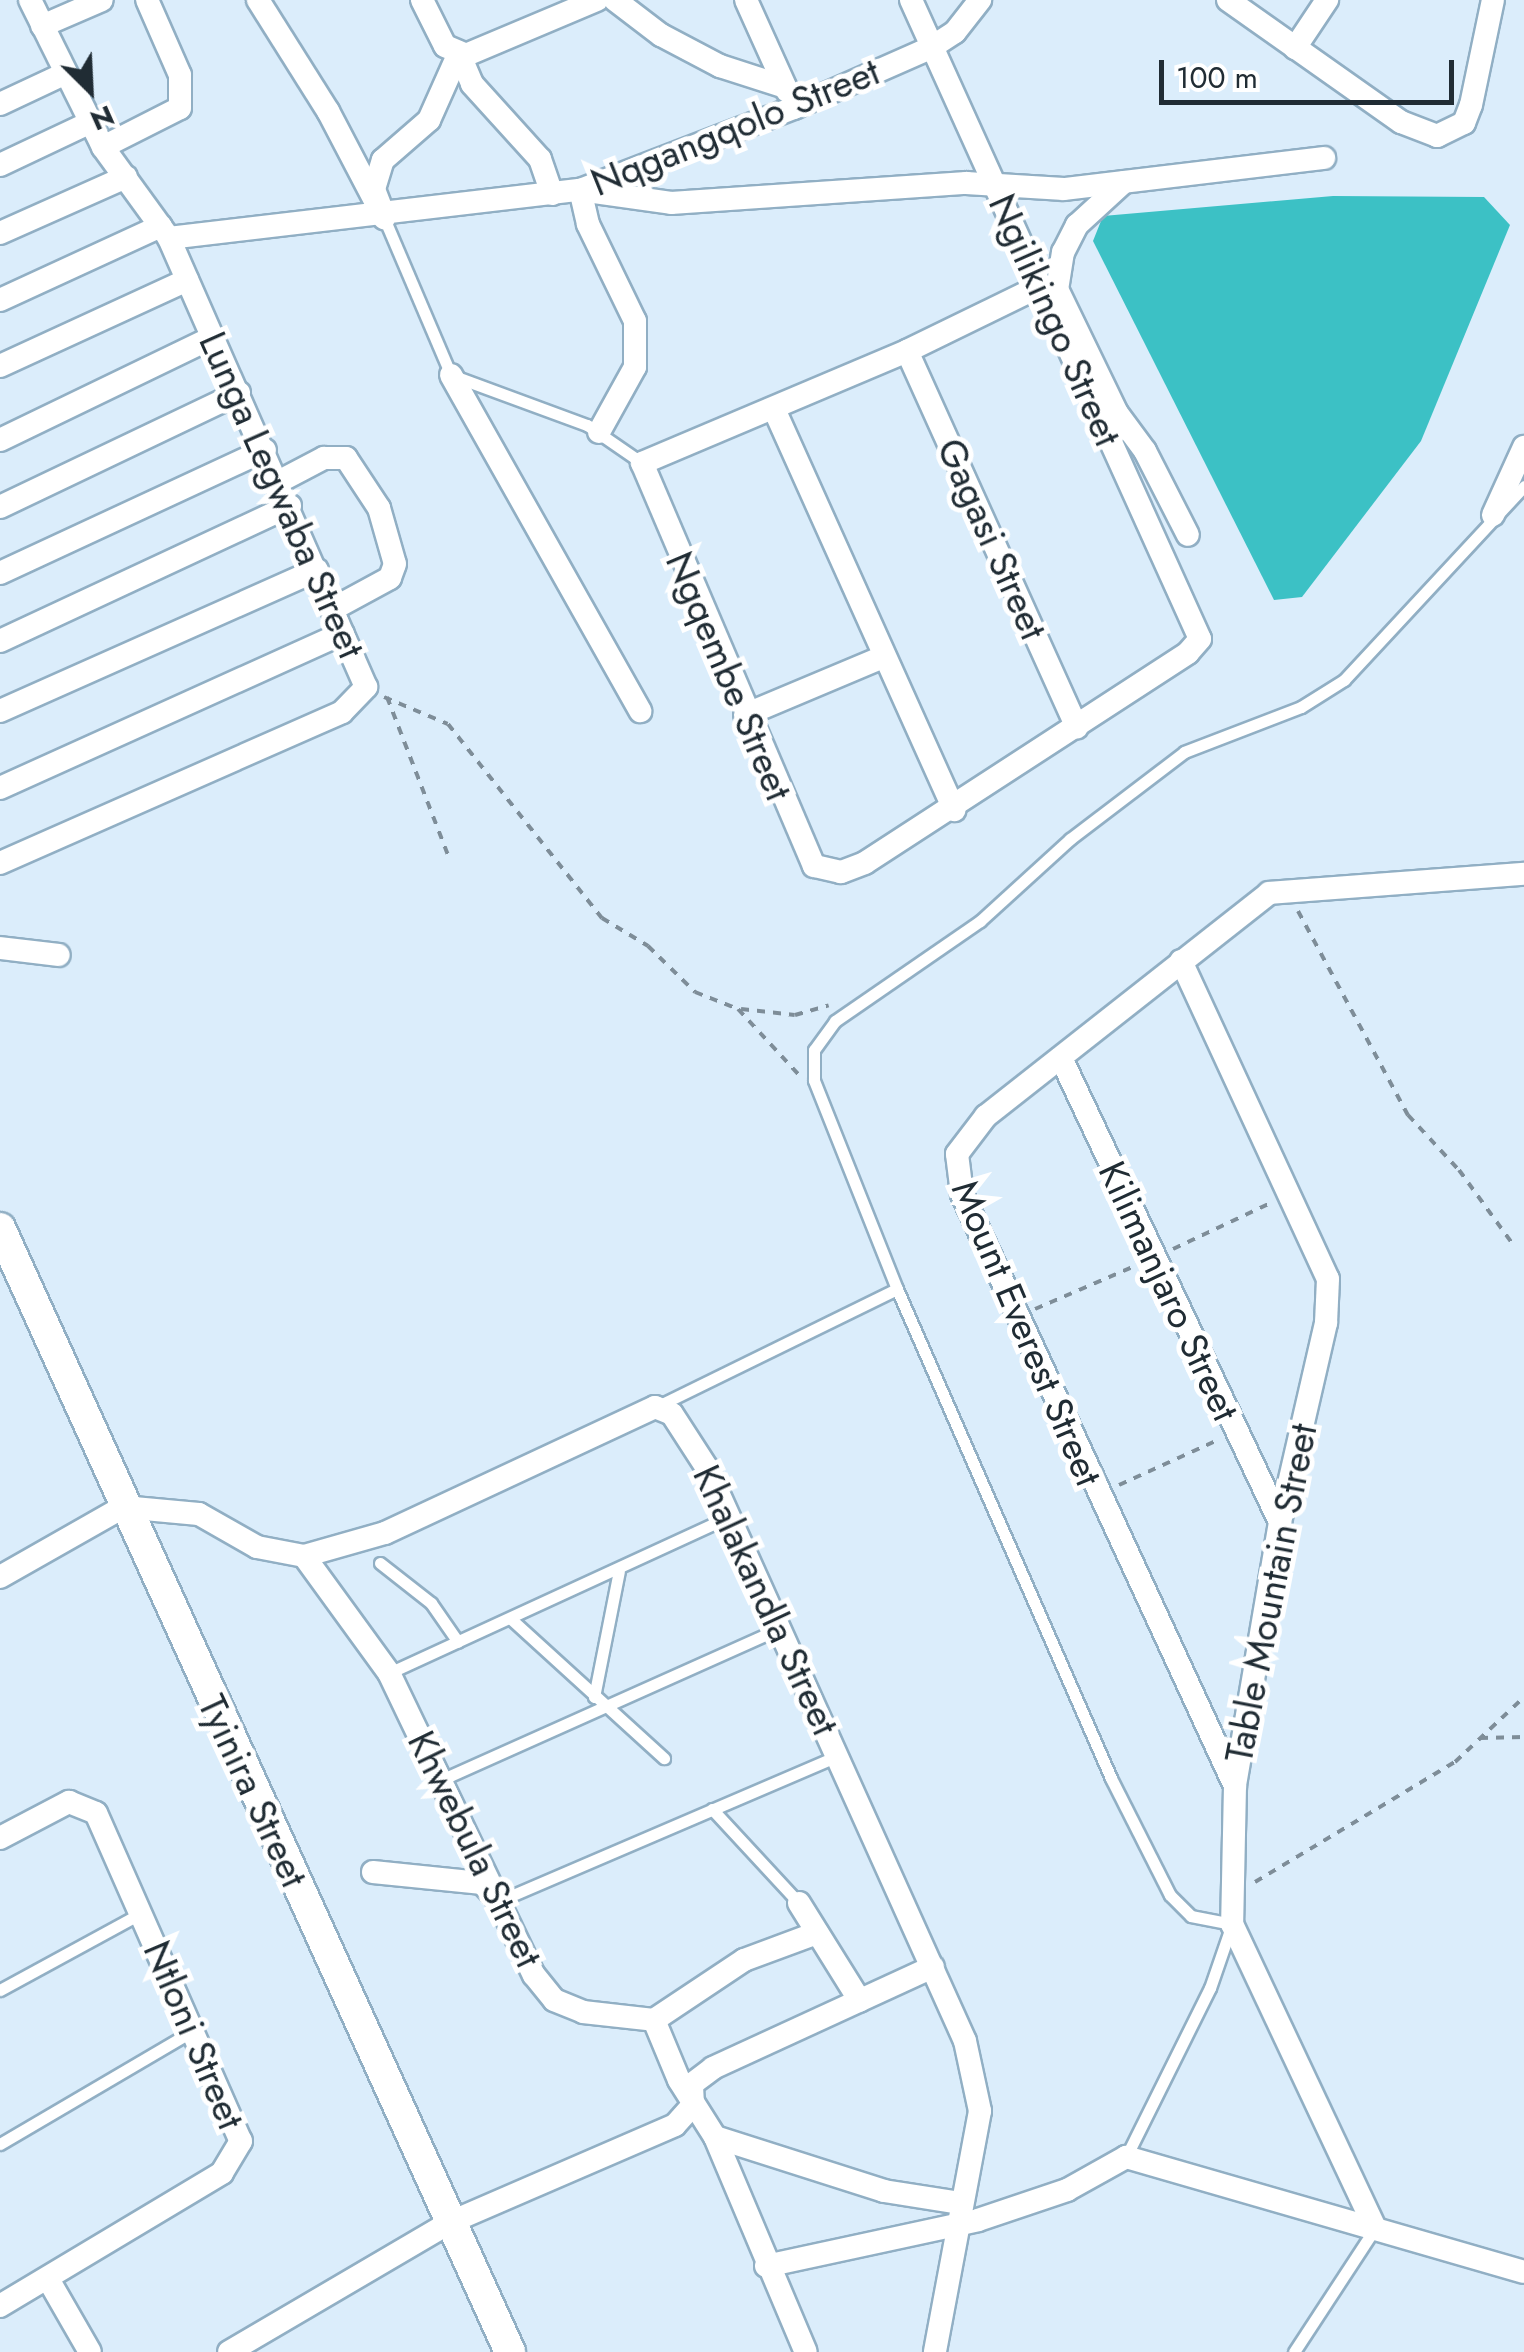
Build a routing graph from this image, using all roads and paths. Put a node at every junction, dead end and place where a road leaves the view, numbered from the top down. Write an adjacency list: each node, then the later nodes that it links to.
1 (30, 0): 14 (street, Lunga Legwaba Street)
2 (102, 0): 14 (street)
3 (147, 0): 22 (street)
4 (258, 0): 30 (street)
5 (422, 0): 17 (street)
6 (615, 0): 19 (street)
7 (746, 0): 19 (street)
8 (911, 0): 15 (street, Ngilikingo Street)
9 (980, 0): 15 (street, Nqgangqolo Street)
10 (1228, 0): 16 (street)
11 (1327, 0): 16 (street)
12 (590, 1): 17 (street)
13 (1491, 1): 16 (street)
14 (42, 26): 18 (street, Lunga Legwaba Street)
15 (932, 47): 19 (street, Nqgangqolo Street); 26 (street, Ngilikingo Street)
16 (1295, 48)
17 (459, 54): 29 (street); 30 (street)
18 (62, 75): 20 (street); 21 (street, Lunga Legwaba Street)
19 (790, 98): 28 (street, Nqgangqolo Street)
20 (0, 104)
21 (89, 123): 22 (street, Lunga Legwaba Street); 24 (street)
22 (103, 148): 25 (street, Lunga Legwaba Street)
23 (1324, 158): 27 (street)
24 (0, 165)
25 (126, 177): 31 (street, Lunga Legwaba Street); 32 (street)
26 (993, 182): 27 (street); 28 (street); 34 (street, Ngilikingo Street)
27 (1124, 182): 52 (street)
28 (580, 190): 29 (street, Nqgangqolo Street); 42 (street)
29 (552, 194): 30 (street, Nqgangqolo Street)
30 (384, 218): 31 (street, Nqgangqolo Street); 39 (lane)
31 (165, 232): 33 (street, Lunga Legwaba Street); 35 (street, Nqgangqolo Street)
32 (0, 233)
33 (187, 280): 36 (street, Lunga Legwaba Street); 38 (street)
34 (1040, 286): 37 (street); 57 (street, Ngilikingo Street)
35 (0, 300)
36 (213, 337): 40 (street, Lunga Legwaba Street); 43 (street)
37 (907, 352): 41 (street); 65 (street, Gagasi Street)
38 (0, 366)
39 (451, 375): 42 (lane); 63 (street)
40 (239, 393): 45 (street, Lunga Legwaba Street); 49 (street)
41 (774, 409): 46 (street); 59 (street)
42 (598, 432): 46 (lane)
43 (0, 440)
44 (1524, 447): 51 (street)
45 (266, 450): 47 (street, Lunga Legwaba Street); 54 (street)
46 (642, 463): 64 (street, Ngqembe Street)
47 (280, 481): 50 (street, Lunga Legwaba Street); 55 (street)
48 (1524, 486): 51 (lane)
49 (0, 506)
50 (290, 506): 53 (street, Lunga Legwaba Street); 58 (street)
51 (1493, 515): 76 (lane)
52 (1188, 536)
53 (317, 570): 55 (street, Lunga Legwaba Street); 62 (street)
54 (0, 573)
55 (333, 609): 56 (street, Lunga Legwaba Street)
56 (343, 633): 61 (street, Lunga Legwaba Street); 66 (street)
57 (1200, 639): 65 (street, Ngqembe Street)
58 (0, 641)
59 (883, 657): 64 (street); 67 (street)
60 (387, 697): 61 (path); 68 (path); 75 (path)
61 (350, 703): 69 (street, Lunga Legwaba Street)
62 (0, 711)
63 (640, 711)
64 (745, 714): 67 (street, Ngqembe Street)
65 (1077, 727): 67 (street, Ngqembe Street)
66 (0, 788)
67 (954, 810)
68 (449, 858)
69 (0, 863)
70 (1524, 874): 71 (street, Mount Everest Street)
71 (1287, 890): 74 (street, Mount Everest Street); 80 (path)
72 (0, 948): 73 (street)
73 (60, 954)
74 (1181, 961): 77 (street, Mount Everest Street); 87 (street, Table Mountain Street)
75 (738, 1009): 76 (path); 78 (path)
76 (852, 1012): 78 (lane)
77 (1061, 1058): 83 (street, Kilimanjaro Street); 84 (street, Mount Everest Street)
78 (814, 1080): 81 (lane)
79 (0, 1228): 85 (street, Tyinira Street)
80 (1512, 1243)
81 (897, 1290): 82 (lane); 112 (lane)
82 (655, 1407): 86 (street, Khalakandla Street); 88 (street)
83 (1233, 1433): 84 (path); 87 (street, Kilimanjaro Street)
84 (1098, 1496): 104 (street, Mount Everest Street)
85 (124, 1507): 88 (street); 91 (street); 124 (street, Tyinira Street)
86 (728, 1517): 90 (lane); 93 (street, Khalakandla Street)
87 (1280, 1522): 104 (street, Table Mountain Street)
88 (304, 1556): 95 (street, Khwebula Street)
89 (380, 1563): 94 (lane)
90 (619, 1571): 92 (lane); 97 (lane)
91 (0, 1577)
92 (511, 1619): 94 (lane); 97 (lane)
93 (779, 1629): 98 (lane); 101 (street, Khalakandla Street)
94 (458, 1642): 95 (lane)
95 (389, 1672): 103 (street, Khwebula Street)
96 (1524, 1696): 100 (path)
97 (594, 1697): 98 (lane)
98 (604, 1707): 102 (lane); 103 (lane)
99 (1524, 1737): 100 (path)
100 (1480, 1738): 108 (path)
101 (838, 1756): 105 (lane); 114 (street, Khalakandla Street)
102 (664, 1758)
103 (444, 1779): 109 (street, Khwebula Street)
104 (1234, 1786): 108 (street, Table Mountain Street)
105 (712, 1809): 109 (lane); 110 (lane)
106 (0, 1838): 111 (street, Ntloni Street)
107 (373, 1872): 109 (street)
108 (1234, 1894): 112 (street, Table Mountain Street)
109 (499, 1900): 117 (street, Khwebula Street)
110 (798, 1904): 113 (street)
111 (142, 1912): 115 (lane); 118 (street, Ntloni Street)
112 (1232, 1924): 122 (lane); 125 (street, Table Mountain Street)
113 (817, 1933): 116 (street); 117 (street)
114 (932, 1967): 116 (street); 123 (street, Khalakandla Street)
115 (0, 1990)
116 (860, 2001): 119 (street)
117 (654, 2020): 119 (street)
118 (194, 2030): 121 (lane); 128 (street, Ntloni Street)
119 (693, 2105): 120 (street); 124 (street)
120 (715, 2137): 123 (street); 126 (street)
121 (0, 2144)
122 (1126, 2157): 123 (street); 125 (street)
123 (958, 2214): 126 (street); 134 (street, Khalakandla Street)
124 (450, 2222): 131 (street); 132 (street, Tyinira Street)
125 (1375, 2228): 127 (street); 135 (lane)
126 (766, 2266): 133 (street)
127 (1524, 2272)
128 (48, 2279): 129 (street, Ntloni Street); 130 (street)
129 (0, 2306)
130 (90, 2352)
131 (229, 2352)
132 (510, 2352)
133 (806, 2352)
134 (936, 2352)
135 (1294, 2352)

